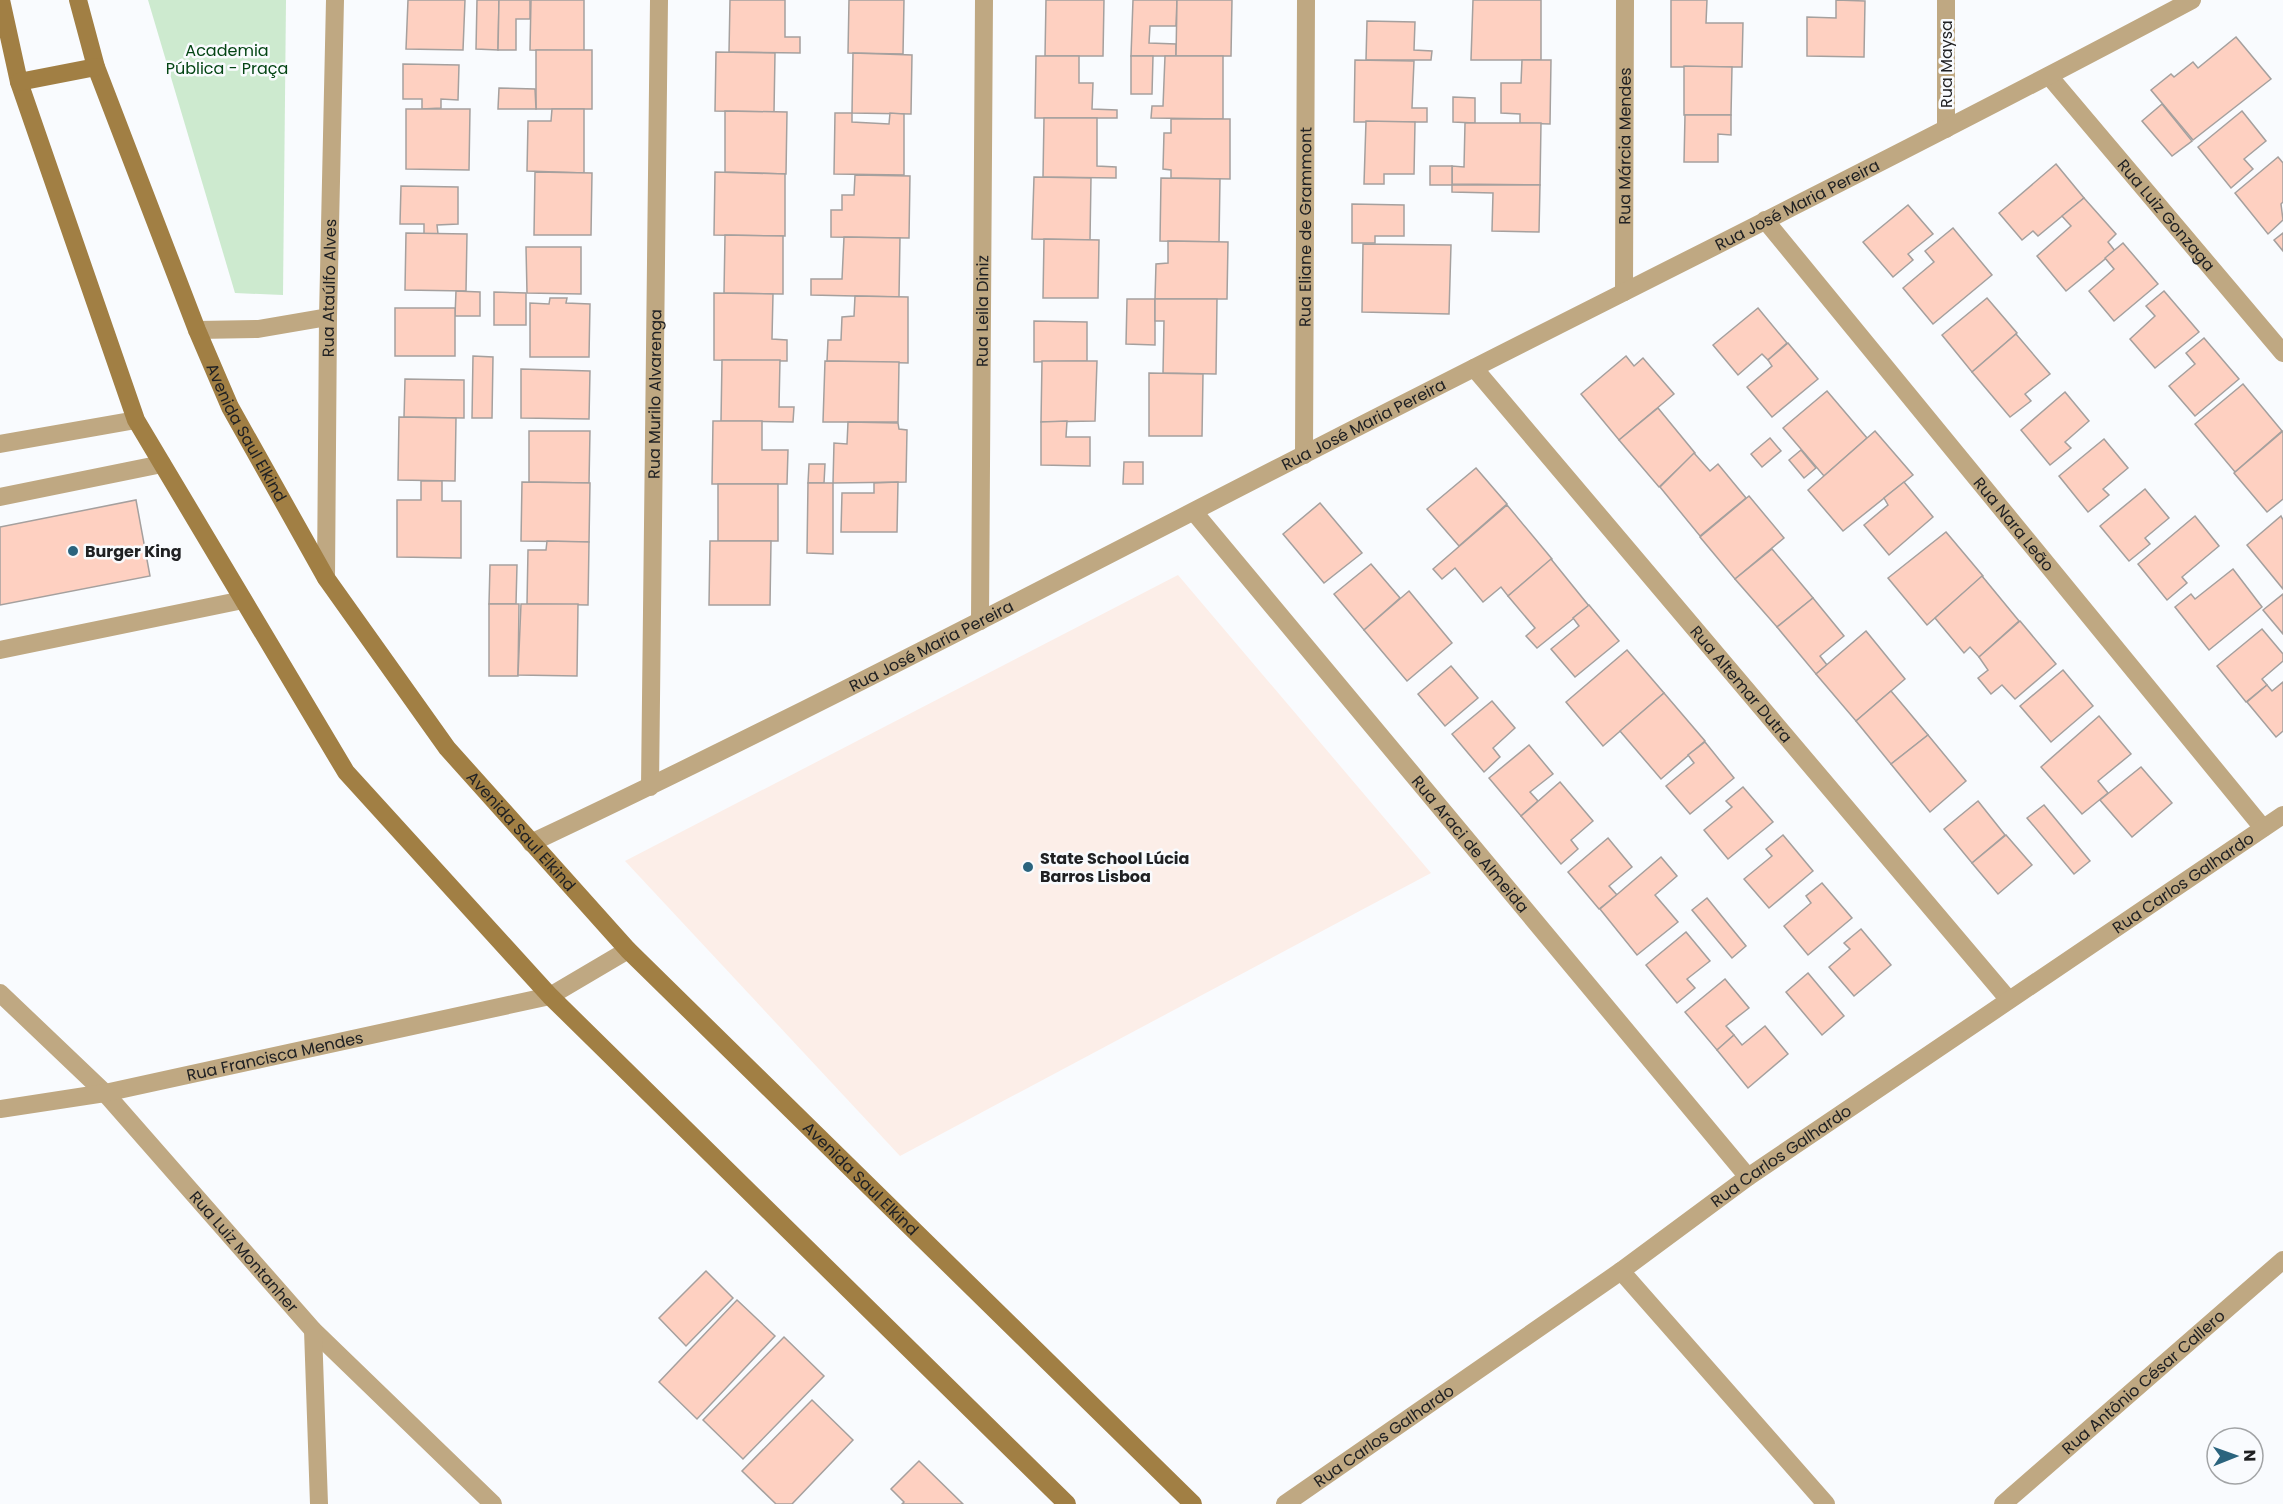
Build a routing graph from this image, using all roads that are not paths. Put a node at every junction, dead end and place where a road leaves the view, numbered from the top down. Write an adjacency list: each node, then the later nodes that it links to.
1 (1, 0): 12 (main road)
2 (78, 0): 10 (main road, Avenida Saul Elkind)
3 (335, 0): 16 (street, Rua Ataúlfo Alves)
4 (659, 0): 30 (street, Rua Murilo Alvarenga)
5 (984, 0): 28 (street, Rua Leila Diniz)
6 (1306, 0): 22 (street, Rua Eliane de Grammont)
7 (1624, 0): 15 (street, Rua Márcia Mendes)
8 (1946, 0): 13 (street, Rua Maysa)
9 (2192, 0): 11 (street, Rua José Maria Pereira)
10 (96, 67): 12 (main road); 17 (main road, Avenida Saul Elkind)
11 (2049, 76): 13 (street, Rua José Maria Pereira); 18 (street, Rua Luiz Gonzaga)
12 (19, 82): 20 (main road)
13 (1946, 129): 14 (street, Rua José Maria Pereira)
14 (1766, 220): 15 (street, Rua José Maria Pereira); 32 (street, Rua Nara Leão)
15 (1624, 292): 19 (street, Rua José Maria Pereira)
16 (328, 317): 17 (street); 26 (street, Rua Ataúlfo Alves)
17 (197, 330): 26 (main road, Avenida Saul Elkind)
18 (2283, 353)
19 (1474, 368): 22 (street, Rua José Maria Pereira); 37 (street, Rua Altemar Dutra)
20 (136, 420): 21 (street); 23 (main road)
21 (0, 444)
22 (1304, 455): 25 (street, Rua José Maria Pereira)
23 (162, 464): 24 (street); 27 (main road)
24 (0, 497)
25 (1194, 512): 28 (street, Rua José Maria Pereira); 40 (street, Rua Araci de Almeida)
26 (326, 578): 33 (main road, Avenida Saul Elkind)
27 (243, 600): 29 (street); 36 (main road)
28 (980, 621): 30 (street, Rua José Maria Pereira)
29 (0, 650)
30 (651, 787): 33 (street, Rua José Maria Pereira)
31 (2283, 815): 32 (street, Rua Carlos Galhardo)
32 (2263, 828): 37 (street, Rua Carlos Galhardo)
33 (531, 843): 34 (main road, Avenida Saul Elkind)
34 (628, 950): 36 (street, Rua Francisca Mendes); 47 (main road, Avenida Saul Elkind)
35 (0, 993): 38 (street, Rua Luiz Montanher)
36 (550, 996): 38 (street, Rua Francisca Mendes); 46 (main road)
37 (2009, 1000): 40 (street, Rua Carlos Galhardo)
38 (105, 1093): 39 (street, Rua Francisca Mendes); 43 (street, Rua Luiz Montanher)
39 (0, 1110)
40 (1748, 1177): 42 (street, Rua Carlos Galhardo)
41 (2283, 1260): 50 (street, Rua Antônio César Callero)
42 (1621, 1271): 48 (street, Rua Carlos Galhardo); 49 (street)
43 (313, 1330): 44 (street); 45 (street, Rua Luiz Montanher)
44 (318, 1504)
45 (493, 1504)
46 (1067, 1504)
47 (1193, 1504)
48 (1285, 1504)
49 (1826, 1504)
50 (2003, 1504)

